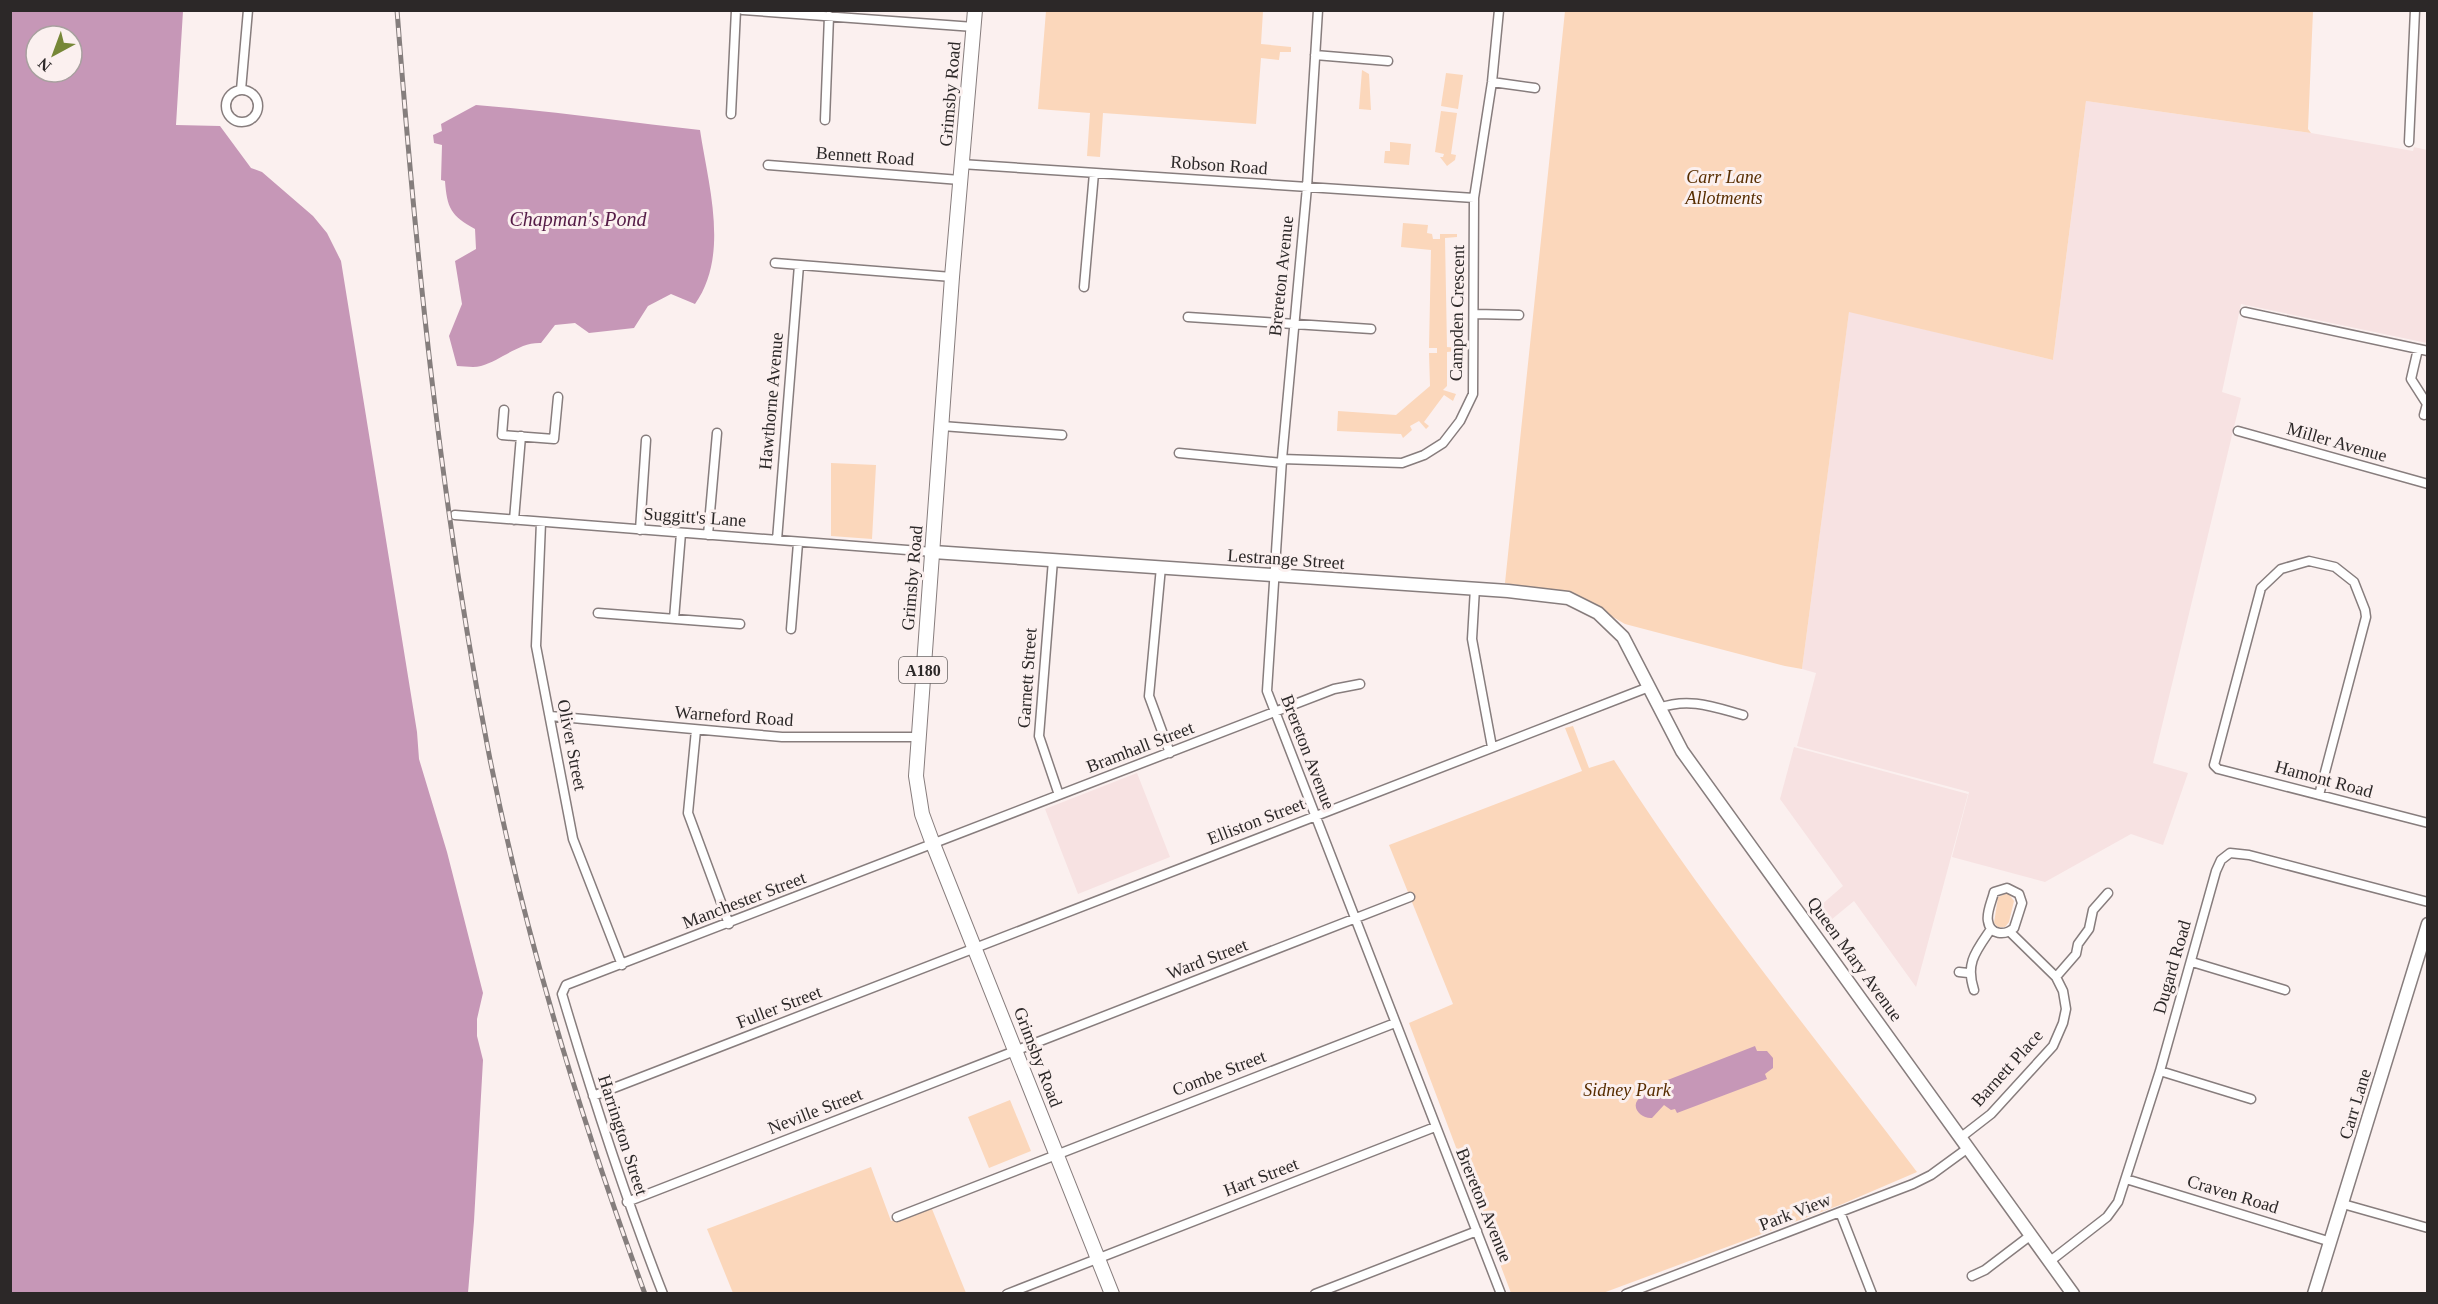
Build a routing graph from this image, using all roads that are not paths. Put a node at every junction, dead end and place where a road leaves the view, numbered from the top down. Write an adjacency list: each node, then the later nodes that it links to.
1 (248, 10): 16 (street)
2 (736, 10): 17 (street)
3 (743, 10): 9 (street)
4 (891, 10): 10 (street)
5 (975, 10): 11 (main road, Grimsby Road / A180)
6 (1318, 10): 12 (street, Brereton Avenue)
7 (1499, 10): 14 (street, Campden Crescent)
8 (2415, 10): 19 (street)
9 (829, 16): 10 (street); 18 (street)
10 (891, 21): 11 (street)
11 (974, 27): 21 (main road, Grimsby Road / A180)
12 (1315, 55): 13 (street); 24 (street, Brereton Avenue)
13 (1389, 61)
14 (1492, 82): 15 (street); 25 (street, Campden Crescent)
15 (1535, 88)
16 (241, 90)
17 (731, 114)
18 (825, 120)
19 (2409, 142)
20 (768, 165): 23 (street, Bennett Road)
21 (961, 165): 22 (street, Robson Road); 23 (main road, Grimsby Road / A180)
22 (1094, 173): 24 (street, Robson Road); 29 (street)
23 (960, 180): 28 (main road, Grimsby Road / A180)
24 (1307, 188): 25 (street, Robson Road); 34 (street, Brereton Avenue)
25 (1474, 198): 31 (street, Campden Crescent)
26 (776, 263): 27 (street)
27 (799, 265): 28 (street); 55 (street, Hawthorne Avenue)
28 (952, 277): 40 (main road, Grimsby Road / A180)
29 (1084, 287)
30 (2245, 312): 36 (street)
31 (1475, 314): 32 (street); 47 (street, Campden Crescent)
32 (1519, 315)
33 (1188, 317): 34 (street)
34 (1294, 324): 35 (street); 47 (street, Brereton Avenue)
35 (1371, 329)
36 (2423, 350): 39 (street)
37 (558, 397): 44 (street)
38 (504, 410): 44 (street)
39 (2424, 415)
40 (942, 426): 43 (street); 57 (main road, Grimsby Road / A180)
41 (2238, 432): 48 (street, Miller Avenue)
42 (717, 433): 54 (street)
43 (1062, 435)
44 (521, 436): 50 (street)
45 (646, 440): 52 (street)
46 (1179, 453): 47 (street, Campden Crescent)
47 (1282, 461): 60 (street, Brereton Avenue)
48 (2427, 484)
49 (455, 515): 50 (street, Suggitt's Lane)
50 (514, 520): 51 (street, Suggitt's Lane)
51 (541, 522): 52 (street, Suggitt's Lane); 72 (street, Oliver Street)
52 (640, 530): 53 (street, Suggitt's Lane)
53 (681, 533): 54 (street, Suggitt's Lane); 63 (street)
54 (708, 535): 55 (street, Suggitt's Lane)
55 (777, 540): 56 (street, Suggitt's Lane)
56 (798, 543): 57 (street, Suggitt's Lane); 65 (street)
57 (933, 552): 58 (street, Lestrange Street); 74 (main road, Grimsby Road / A180)
58 (1053, 560): 59 (street, Lestrange Street); 77 (street, Garnett Street)
59 (1161, 567): 60 (street, Lestrange Street); 76 (street)
60 (1275, 577): 61 (street, Lestrange Street); 70 (street, Brereton Avenue)
61 (1475, 588): 66 (street, Lestrange Street); 75 (street)
62 (598, 613): 63 (street)
63 (674, 619): 64 (street)
64 (740, 624)
65 (791, 629)
66 (1623, 637): 68 (street, Queen Mary Avenue)
67 (1360, 684): 70 (street, Bramhall Street)
68 (1648, 687): 69 (street, Queen Mary Avenue); 75 (street, Elliston Street)
69 (1659, 708): 71 (street); 103 (street, Queen Mary Avenue)
70 (1274, 714): 76 (street, Bramhall Street); 79 (street, Brereton Avenue)
71 (1743, 715)
72 (550, 717): 73 (street, Warneford Road); 92 (street, Oliver Street)
73 (696, 730): 74 (street, Warneford Road); 86 (street)
74 (917, 737): 81 (main road, Grimsby Road / A180)
75 (1492, 747): 79 (street, Elliston Street)
76 (1170, 753): 77 (street, Bramhall Street)
77 (1059, 795): 81 (street, Bramhall Street)
78 (2319, 795): 78 (street, Hamont Road); 80 (street, Hamont Road)
79 (1314, 816): 85 (street, Brereton Avenue); 90 (street, Elliston Street)
80 (2427, 823)
81 (933, 844): 86 (street, Manchester Street); 90 (main road, Grimsby Road / A180)
82 (2108, 893): 93 (street)
83 (1410, 897): 85 (street, Ward Street)
84 (2427, 902): 91 (street, Dugard Road)
85 (1354, 920): 97 (street, Brereton Avenue); 98 (street, Ward Street)
86 (729, 924): 92 (street, Manchester Street)
87 (2427, 924): 107 (street, Carr Lane)
88 (1991, 929): 89 (street); 89 (street); 95 (street)
89 (2010, 932): 93 (street, Barnett Place)
90 (977, 948): 98 (main road, Grimsby Road / A180); 100 (street, Fuller Street)
91 (2192, 962): 96 (street); 99 (street, Dugard Road)
92 (622, 965): 94 (street, Manchester Street)
93 (2056, 977): 103 (street, Barnett Place)
94 (566, 985): 100 (street, Harrington Street)
95 (1974, 990)
96 (2285, 990)
97 (1395, 1023): 102 (street, Brereton Avenue); 104 (street, Combe Street)
98 (1016, 1051): 104 (main road, Grimsby Road / A180); 106 (street, Neville Street)
99 (2160, 1071): 101 (street); 105 (street, Dugard Road)
100 (592, 1096): 106 (street, Harrington Street)
101 (2251, 1099)
102 (1435, 1127): 111 (street, Brereton Avenue); 114 (street, Hart Street)
103 (1964, 1143): 108 (street, Park View); 112 (street, Queen Mary Avenue)
104 (1056, 1154): 109 (street, Combe Street); 114 (main road, Grimsby Road / A180)
105 (2126, 1179): 113 (street, Craven Road); 115 (street, Dugard Road)
106 (627, 1202): 117 (street, Harrington Street)
107 (2343, 1204): 110 (street); 113 (street, Carr Lane)
108 (1840, 1212): 122 (street, Park View); 123 (street)
109 (897, 1217)
110 (2427, 1228)
111 (1477, 1231): 120 (street); 121 (street, Brereton Avenue)
112 (2031, 1235): 115 (street, Queen Mary Avenue); 116 (street)
113 (2331, 1242): 125 (street, Carr Lane)
114 (1098, 1258): 118 (street, Hart Street); 119 (main road, Grimsby Road / A180)
115 (2049, 1262): 124 (street, Queen Mary Avenue)
116 (1972, 1276)
117 (663, 1293)
118 (1007, 1293)
119 (1112, 1293)
120 (1315, 1293)
121 (1501, 1293)
122 (1626, 1293)
123 (1872, 1293)
124 (2073, 1293)
125 (2314, 1293)

